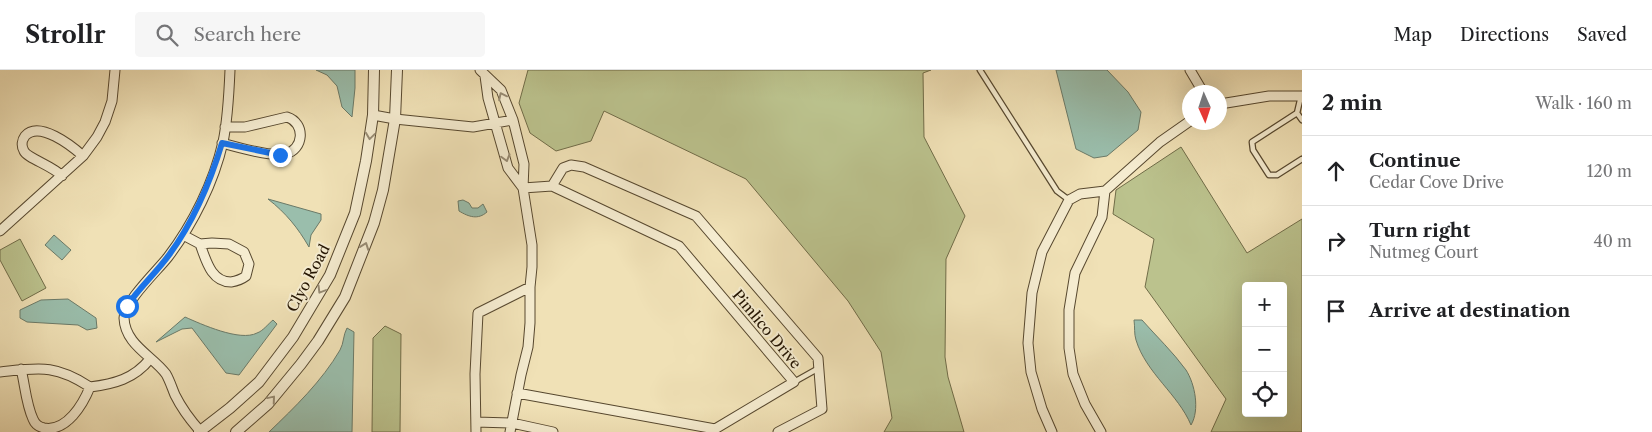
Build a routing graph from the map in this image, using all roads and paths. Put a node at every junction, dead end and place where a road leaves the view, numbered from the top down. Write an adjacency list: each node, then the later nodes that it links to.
1 (115, 70): 20 (street)
2 (230, 70): 17 (street)
3 (374, 70): 12 (street, Clyo Road)
4 (397, 70): 13 (street)
5 (980, 70): 26 (lane)
6 (1190, 70): 8 (street)
7 (482, 73): 14 (street, one-way to 7); 16 (street)
8 (1200, 85)
9 (1301, 96): 10 (street); 11 (lane)
10 (1227, 102)
11 (1297, 113): 15 (lane); 21 (lane)
12 (373, 115): 13 (street); 41 (street, Clyo Road, one-way to 41)
13 (395, 119): 16 (street); 42 (street, one-way to 13)
14 (513, 120): 16 (street); 24 (street)
15 (1302, 120)
16 (496, 123): 24 (street, one-way to 24)
17 (225, 127): 19 (street); 19 (street)
18 (1182, 127): 25 (street)
19 (222, 143): 28 (street)
20 (83, 156): 22 (street); 22 (street)
21 (1302, 159)
22 (62, 176): 27 (street)
23 (552, 186): 24 (street, Pimlico Drive); 32 (street, Pimlico Drive); 35 (street, Pimlico Drive)
24 (523, 188): 30 (street)
25 (1105, 191): 26 (street); 47 (street)
26 (1069, 200): 46 (street)
27 (0, 231)
28 (183, 235): 29 (street); 31 (street)
29 (200, 244): 29 (street)
30 (530, 287): 37 (street); 38 (street)
31 (150, 359): 36 (street); 41 (street)
32 (819, 368): 35 (lane); 45 (street, Pimlico Drive)
33 (21, 369): 34 (street); 36 (street); 36 (street)
34 (3, 372)
35 (794, 382): 40 (street, Pimlico Drive)
36 (90, 387)
37 (517, 393): 39 (street); 40 (street, Pimlico Drive)
38 (476, 422): 39 (street); 43 (street)
39 (511, 428): 44 (street)
40 (715, 431)
41 (200, 432)
42 (236, 432)
43 (476, 432)
44 (553, 432)
45 (778, 432)
46 (1052, 432)
47 (1101, 432)

